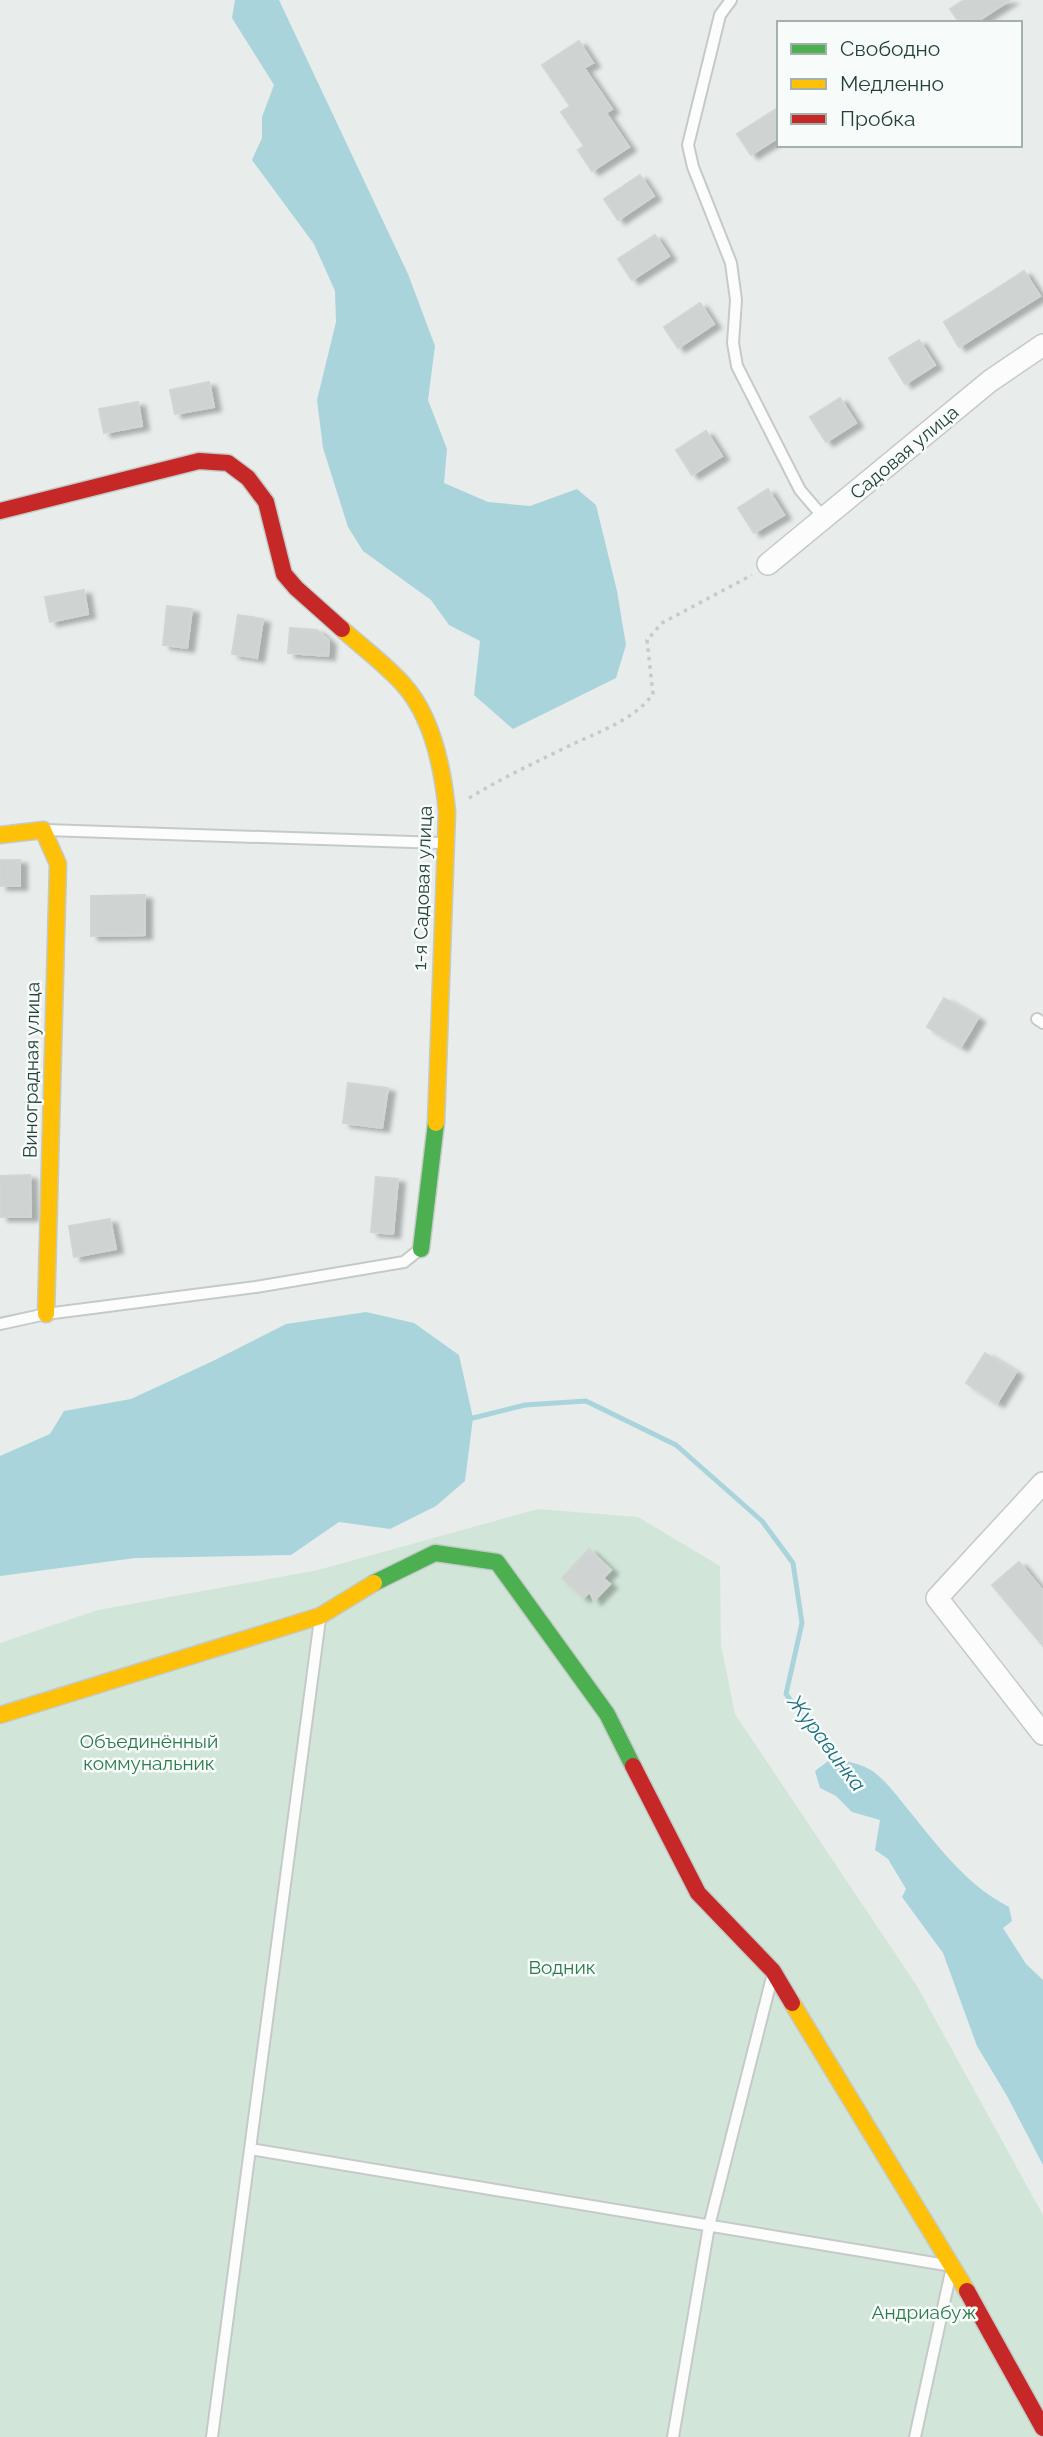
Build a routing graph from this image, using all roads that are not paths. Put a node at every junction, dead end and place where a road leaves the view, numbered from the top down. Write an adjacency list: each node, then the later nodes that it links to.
1 (731, 0): 4 (lane)
2 (1043, 345): 4 (street, Садовая улица)
3 (0, 511): 8 (street, 1-я Садовая улица)
4 (824, 518): 5 (street, Садовая улица)
5 (768, 564)
6 (43, 830): 7 (street); 8 (lane); 10 (street, Виноградная улица)
7 (0, 835)
8 (446, 843): 9 (street, 1-я Садовая улица)
9 (421, 1249): 10 (lane)
10 (46, 1314): 11 (lane)
11 (0, 1324)
12 (1043, 1483): 15 (street)
13 (320, 1616): 14 (street); 16 (street); 17 (lane)
14 (0, 1716)
15 (1043, 1734)
16 (773, 1971): 18 (lane); 19 (street)
17 (250, 2149): 18 (lane); 21 (lane)
18 (709, 2226): 19 (lane); 22 (lane)
19 (953, 2266): 20 (street); 23 (lane)
20 (1043, 2428)
21 (212, 2437)
22 (673, 2437)
23 (915, 2437)

